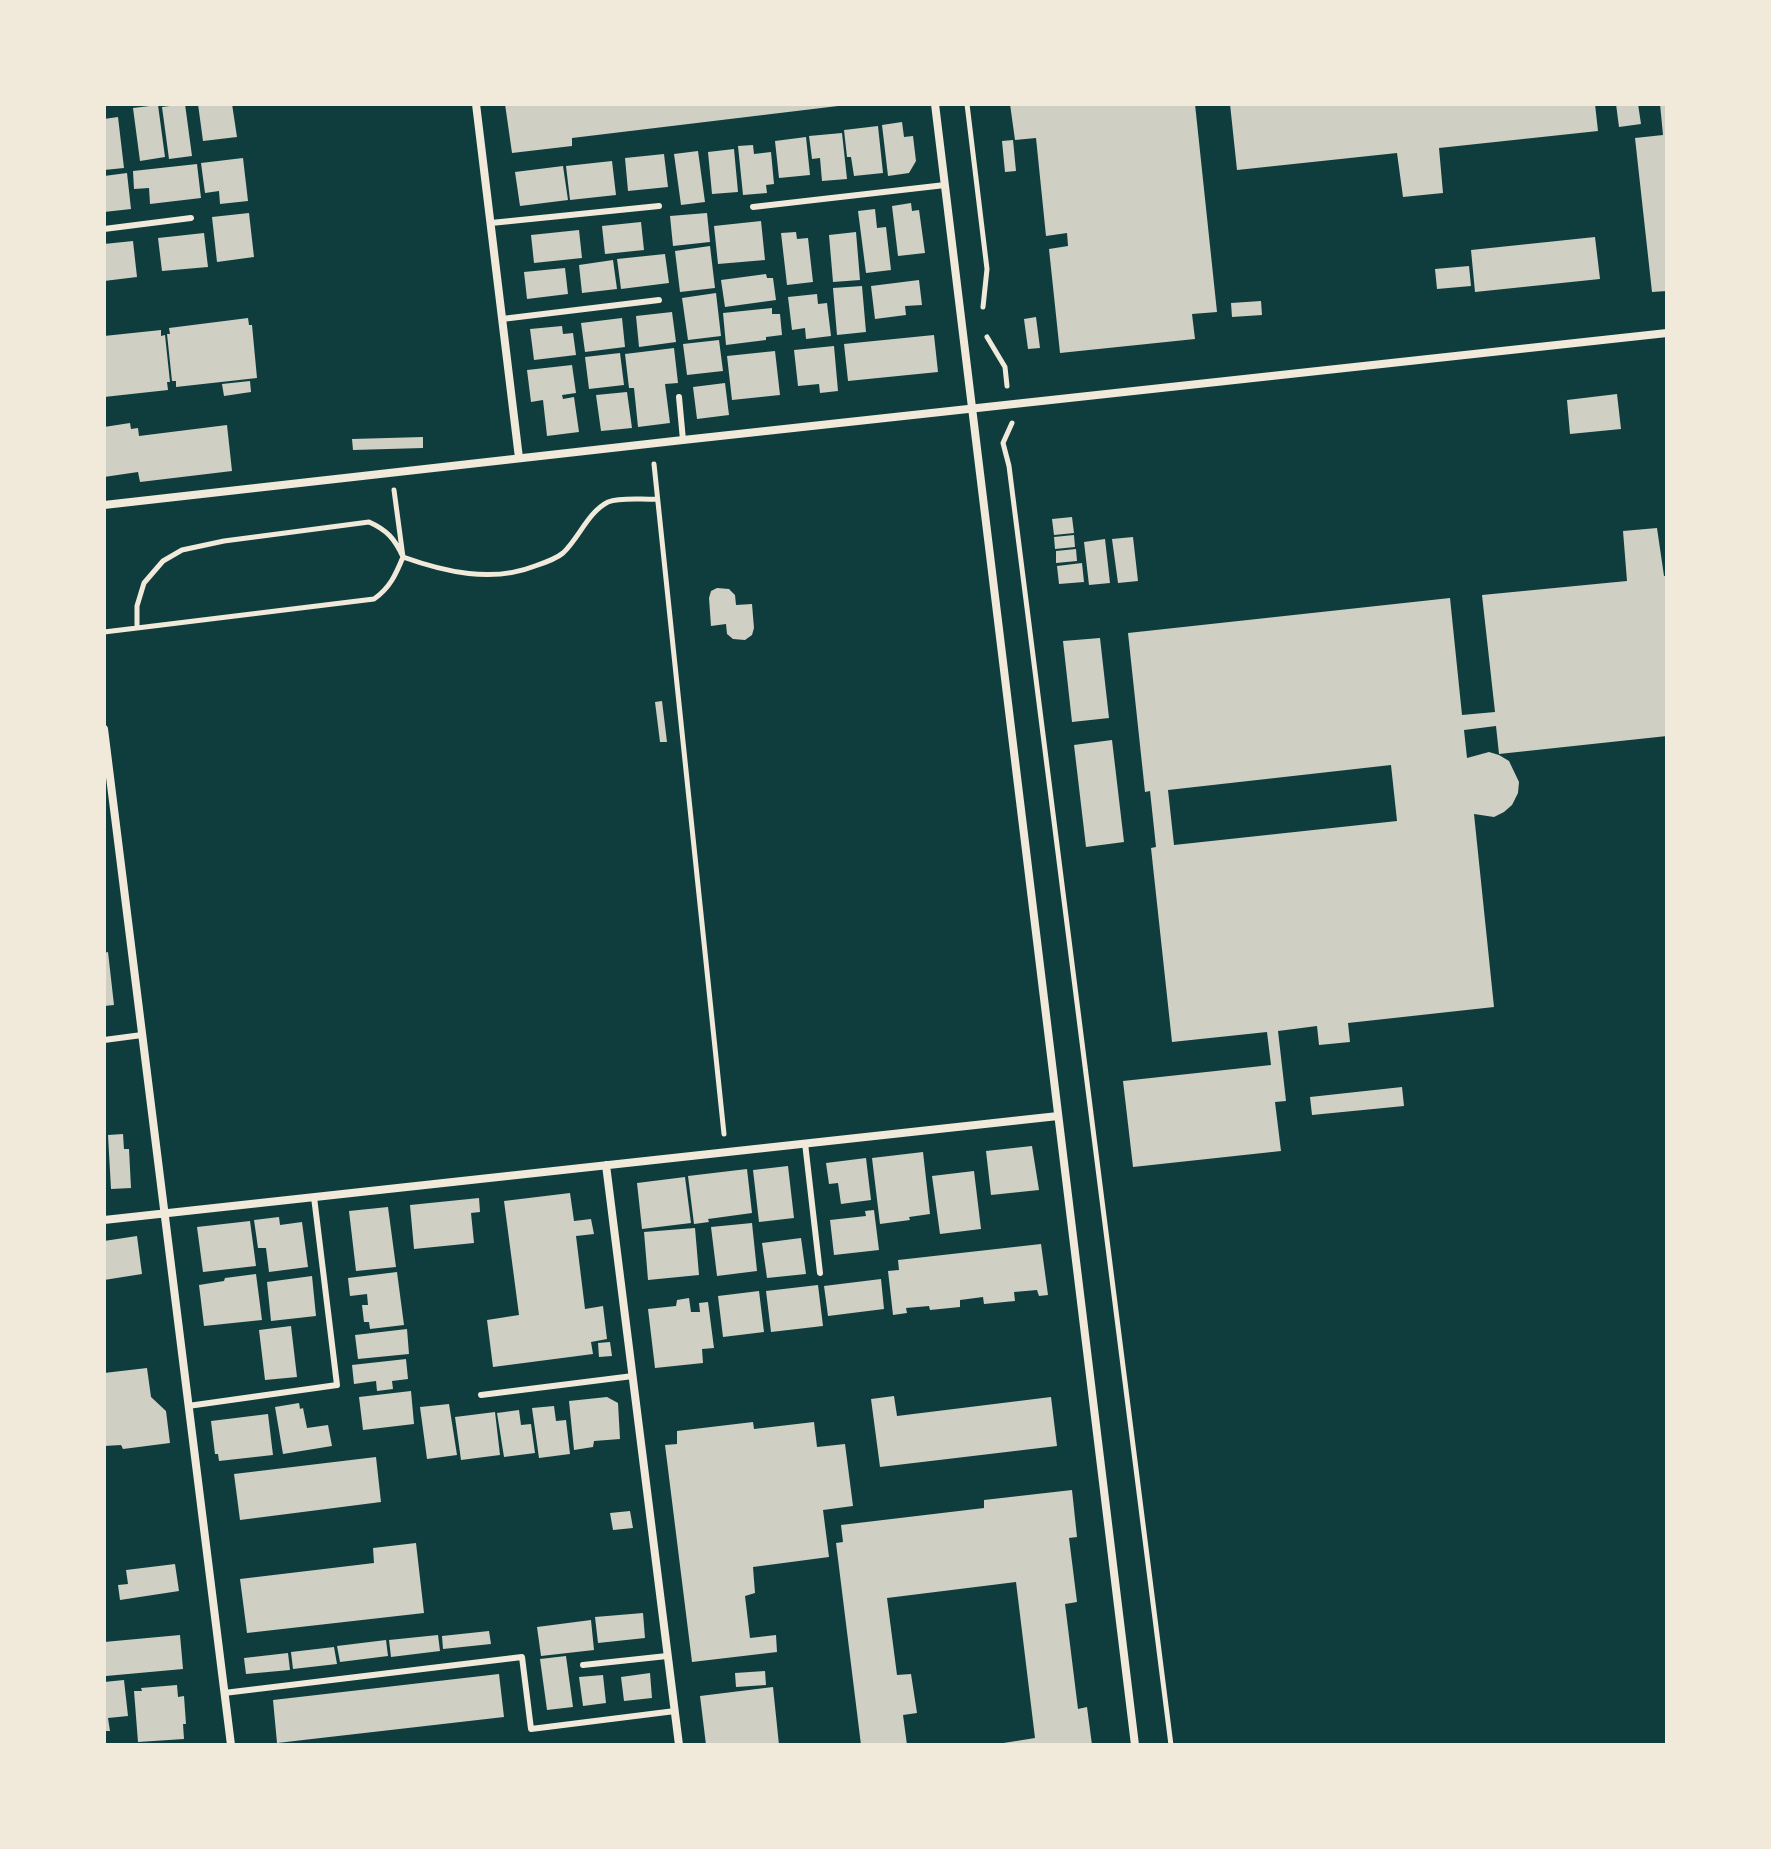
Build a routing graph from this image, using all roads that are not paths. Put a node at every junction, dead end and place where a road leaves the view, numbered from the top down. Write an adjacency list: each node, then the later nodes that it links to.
1 (476, 104): 7 (street)
2 (935, 104): 3 (street)
3 (945, 185): 5 (lane); 13 (street)
4 (659, 206): 7 (lane)
5 (753, 207)
6 (191, 218): 8 (lane)
7 (491, 223): 10 (street)
8 (104, 229)
9 (659, 300): 10 (lane)
10 (502, 319): 15 (street)
11 (1667, 333): 13 (street)
12 (679, 397): 14 (lane)
13 (973, 410): 14 (street); 20 (street)
14 (683, 440): 15 (street)
15 (519, 458): 16 (street)
16 (104, 505)
17 (104, 729): 18 (street)
18 (142, 1035): 19 (lane); 24 (street)
19 (104, 1040)
20 (1058, 1116): 21 (street); 36 (street)
21 (805, 1143): 22 (street); 26 (lane)
22 (606, 1165): 23 (street); 27 (street)
23 (314, 1197): 24 (street); 29 (lane)
24 (165, 1214): 25 (street); 29 (street)
25 (104, 1220)
26 (820, 1273)
27 (633, 1376): 28 (lane); 30 (street)
28 (481, 1395)
29 (188, 1406): 32 (street)
30 (667, 1656): 31 (lane); 33 (street)
31 (583, 1665)
32 (224, 1693): 33 (lane); 34 (street)
33 (675, 1711): 35 (street)
34 (231, 1745)
35 (679, 1745)
36 (1135, 1745)

